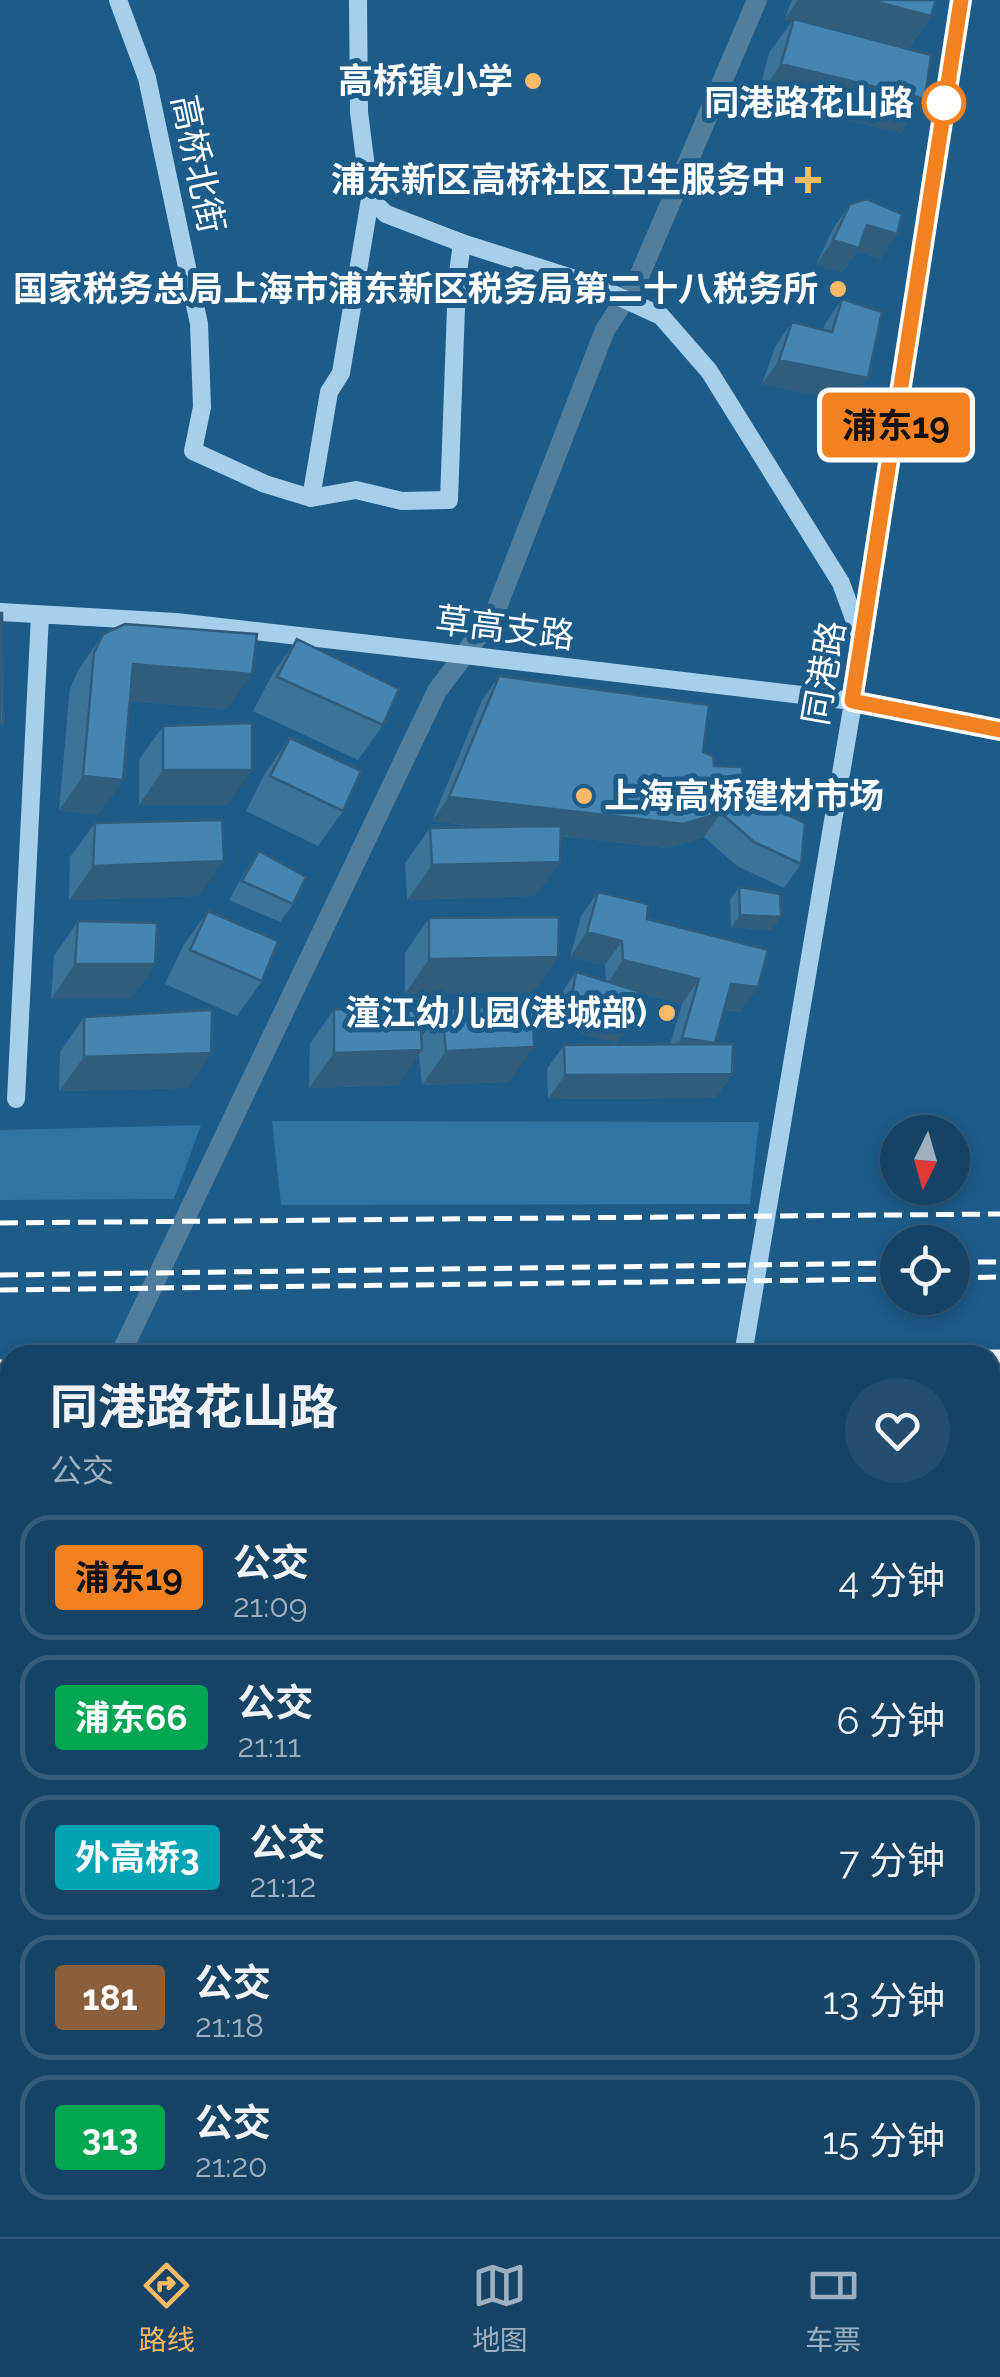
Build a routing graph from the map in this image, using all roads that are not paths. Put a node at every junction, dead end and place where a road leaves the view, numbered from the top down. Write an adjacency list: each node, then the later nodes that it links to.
1 (118, 0): 6 (street, 高桥北街)
2 (358, 0): 4 (street)
3 (961, 0): 9 (street, 同港路)
4 (370, 200): 5 (street); 6 (street)
5 (462, 243): 6 (street); 9 (street)
6 (311, 498)
7 (0, 612): 8 (street, 草高支路)
8 (40, 616): 10 (street, 草高支路); 12 (street)
9 (863, 643): 10 (street, 同港路)
10 (852, 701): 11 (street, 草高支路); 13 (street, 同港路)
11 (1000, 730)
12 (16, 1099)
13 (745, 1345)

